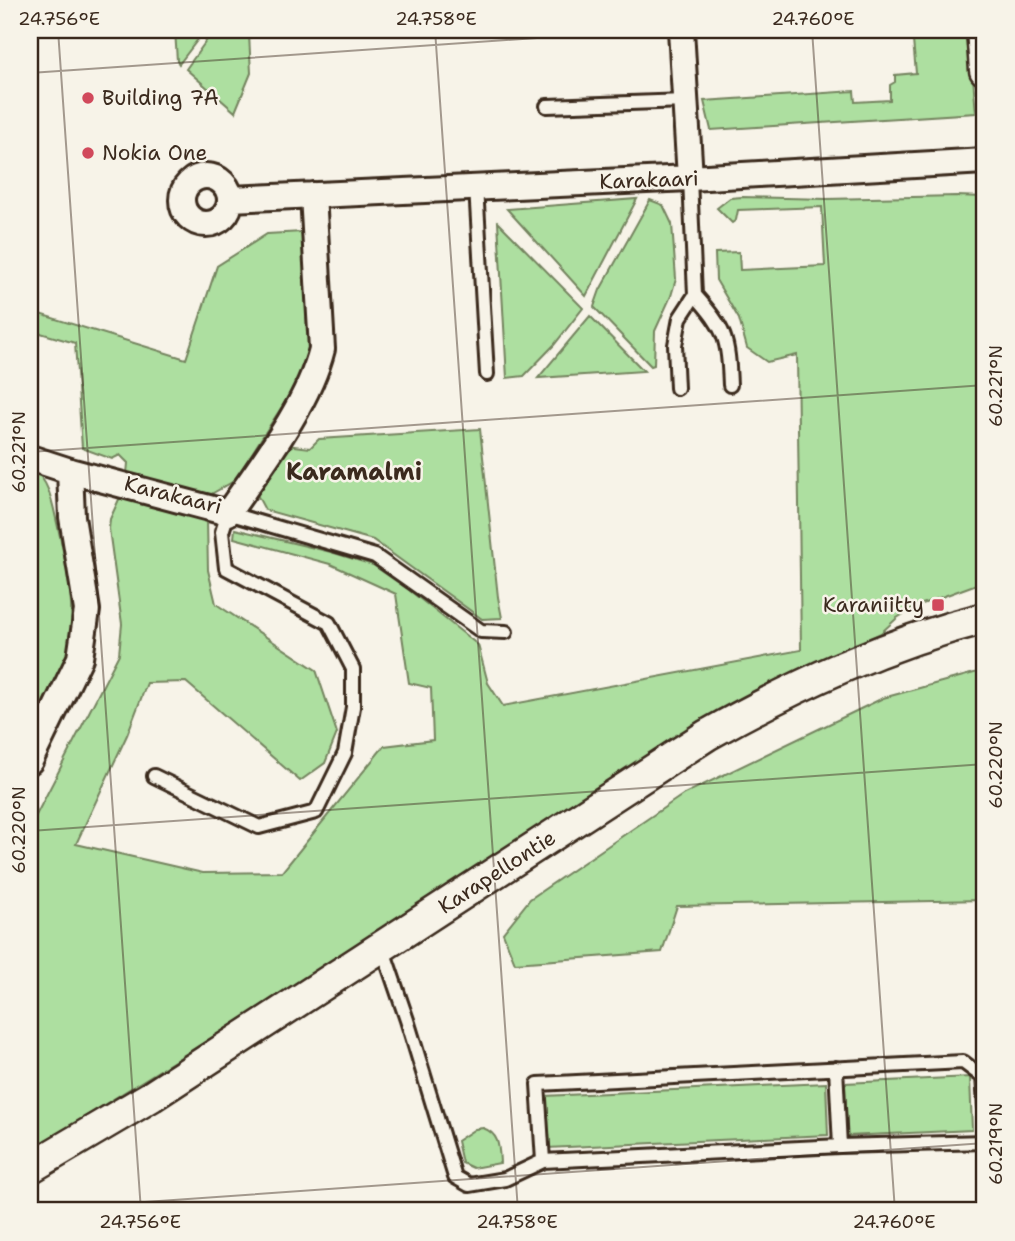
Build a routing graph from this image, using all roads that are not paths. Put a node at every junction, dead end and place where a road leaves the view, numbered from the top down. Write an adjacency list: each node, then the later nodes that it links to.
1 (681, 30): 4 (street)
2 (982, 30): 3 (street)
3 (985, 69)
4 (685, 101): 5 (lane); 7 (street)
5 (547, 106)
6 (985, 161): 7 (street, Karakaari)
7 (690, 178): 8 (street, Karakaari); 11 (lane)
8 (476, 187): 9 (street, Karakaari); 12 (lane)
9 (313, 195): 10 (street, Karakaari); 17 (street, Karakaari)
10 (230, 199)
11 (695, 295): 13 (lane); 14 (lane)
12 (487, 374)
13 (730, 385)
14 (677, 388)
15 (30, 458): 16 (street, Karakaari)
16 (70, 471): 17 (street, Karakaari); 20 (street)
17 (228, 513): 19 (lane); 21 (lane)
18 (985, 618): 22 (street, Karapellontie)
19 (506, 632)
20 (30, 761)
21 (154, 776)
22 (382, 947): 28 (lane); 29 (street, Karapellontie)
23 (836, 1068): 24 (lane); 27 (lane); 28 (lane)
24 (985, 1106)
25 (985, 1133): 26 (lane)
26 (980, 1142): 27 (lane)
27 (840, 1146): 28 (lane)
28 (543, 1161)
29 (30, 1168)

